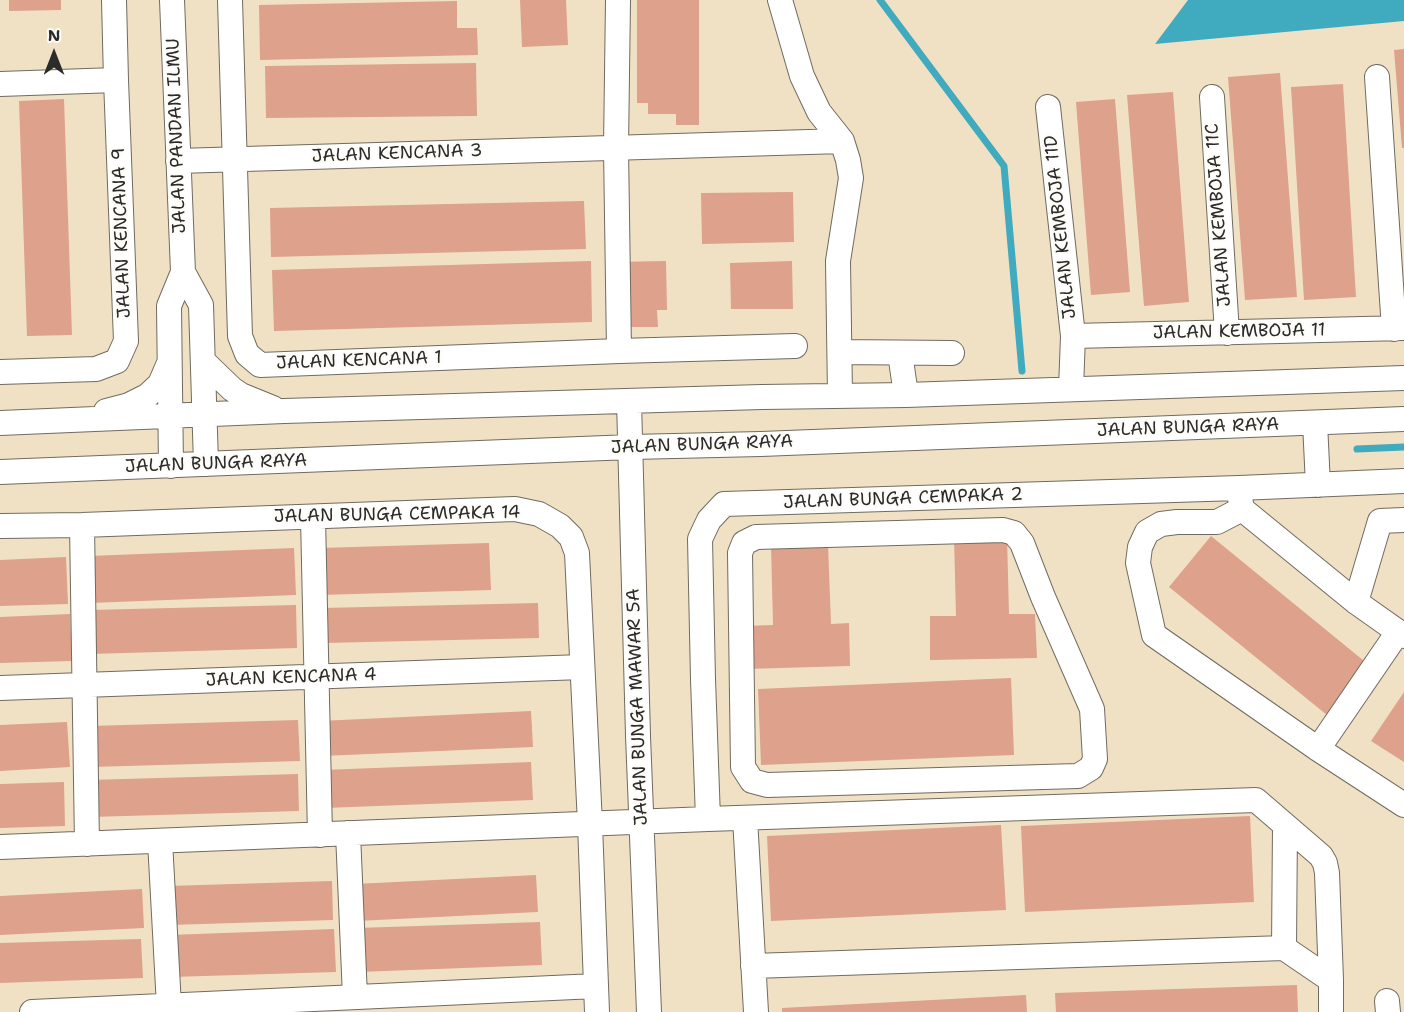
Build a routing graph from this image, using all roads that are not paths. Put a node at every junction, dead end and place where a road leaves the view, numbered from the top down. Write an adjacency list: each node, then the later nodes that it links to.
1 (114, 0): 7 (street, JALAN KENCANA 9)
2 (172, 0): 14 (street, JALAN PANDAN ILMU)
3 (230, 0): 13 (street, JALAN KENCANA 1)
4 (618, 0): 12 (street)
5 (780, 0): 11 (street)
6 (1377, 77): 16 (street)
7 (116, 80): 8 (street); 26 (street, JALAN KENCANA 9)
8 (0, 84)
9 (1212, 98): 17 (street, JALAN KEMBOJA 11C)
10 (1048, 107): 18 (street, JALAN KEMBOJA 11D)
11 (842, 141): 12 (street, JALAN KENCANA 3); 21 (street)
12 (616, 148): 13 (street, JALAN KENCANA 3); 20 (street)
13 (235, 159): 14 (street, JALAN KENCANA 3); 20 (street, JALAN KENCANA 1)
14 (178, 161): 15 (street, JALAN PANDAN ILMU)
15 (183, 272): 24 (street, JALAN PANDAN ILMU); 25 (street, JALAN PANDAN ILMU)
16 (1399, 328): 17 (street, JALAN KEMBOJA 11)
17 (1227, 333): 18 (street, JALAN KEMBOJA 11)
18 (1073, 342): 28 (street, JALAN KEMBOJA 11D)
19 (795, 346): 20 (street, JALAN KENCANA 1)
20 (619, 351)
21 (840, 352): 22 (street); 30 (street)
22 (900, 352): 23 (street); 29 (street)
23 (952, 353)
24 (202, 361): 32 (street); 33 (street, JALAN PANDAN ILMU)
25 (169, 363): 34 (street, JALAN PANDAN ILMU); 36 (street)
26 (0, 372)
27 (1404, 378): 28 (street)
28 (1072, 384): 29 (street)
29 (906, 394): 30 (street)
30 (840, 395): 31 (street)
31 (629, 401): 32 (street); 39 (street, JALAN BUNGA MAWAR 5A)
32 (284, 411): 33 (street)
33 (204, 415): 34 (street); 40 (street, JALAN PANDAN ILMU)
34 (170, 416): 36 (street); 41 (street, JALAN PANDAN ILMU)
35 (1404, 419): 38 (street, JALAN BUNGA RAYA)
36 (74, 420): 37 (street)
37 (0, 423)
38 (1316, 423): 39 (street, JALAN BUNGA RAYA); 44 (street)
39 (631, 447): 40 (street, JALAN BUNGA RAYA); 63 (street, JALAN BUNGA MAWAR 5A)
40 (206, 464): 41 (street, JALAN BUNGA RAYA)
41 (171, 466): 42 (street, JALAN BUNGA RAYA)
42 (0, 472)
43 (1404, 481): 44 (street, JALAN BUNGA CEMPAKA 2)
44 (1318, 485): 46 (street, JALAN BUNGA CEMPAKA 2)
45 (941, 498): 46 (street, JALAN BUNGA CEMPAKA 2); 47 (street, JALAN BUNGA CEMPAKA 2); 52 (street)
46 (1240, 499): 54 (street); 60 (street)
47 (846, 501): 53 (street); 62 (street, JALAN BUNGA CEMPAKA 2)
48 (313, 517): 50 (street, JALAN BUNGA CEMPAKA 14); 56 (street, JALAN BUNGA CEMPAKA 14); 57 (street)
49 (1404, 520): 54 (street)
50 (82, 525): 51 (street, JALAN BUNGA CEMPAKA 14); 58 (street)
51 (0, 526)
52 (942, 532): 53 (street); 53 (street)
53 (846, 535)
54 (1356, 602): 55 (street)
55 (1401, 634): 60 (street)
56 (582, 667): 57 (street, JALAN KENCANA 4); 64 (street, JALAN BUNGA CEMPAKA 14)
57 (315, 677): 58 (street, JALAN KENCANA 4); 67 (street)
58 (84, 685): 59 (street, JALAN KENCANA 4); 69 (street)
59 (0, 688)
60 (1318, 749): 61 (street)
61 (1404, 805)
62 (726, 818): 63 (street); 65 (street); 72 (street)
63 (642, 822): 64 (street); 80 (street, JALAN BUNGA MAWAR 5A)
64 (590, 824): 66 (street); 74 (street, JALAN BUNGA CEMPAKA 14)
65 (1286, 825): 71 (street); 73 (street)
66 (348, 833): 67 (street); 75 (street)
67 (320, 834): 68 (street)
68 (160, 841): 69 (street); 77 (street)
69 (87, 844): 70 (street)
70 (0, 847)
71 (1284, 948): 72 (street); 73 (street)
72 (753, 966): 81 (street)
73 (1331, 980): 82 (street)
74 (596, 986): 76 (street); 79 (street, JALAN BUNGA CEMPAKA 14)
75 (355, 997): 76 (street); 77 (street)
76 (432, 1003)
77 (169, 1006): 78 (street)
78 (32, 1012)
79 (597, 1012)
80 (649, 1012)
81 (756, 1012)
82 (1331, 1012)

